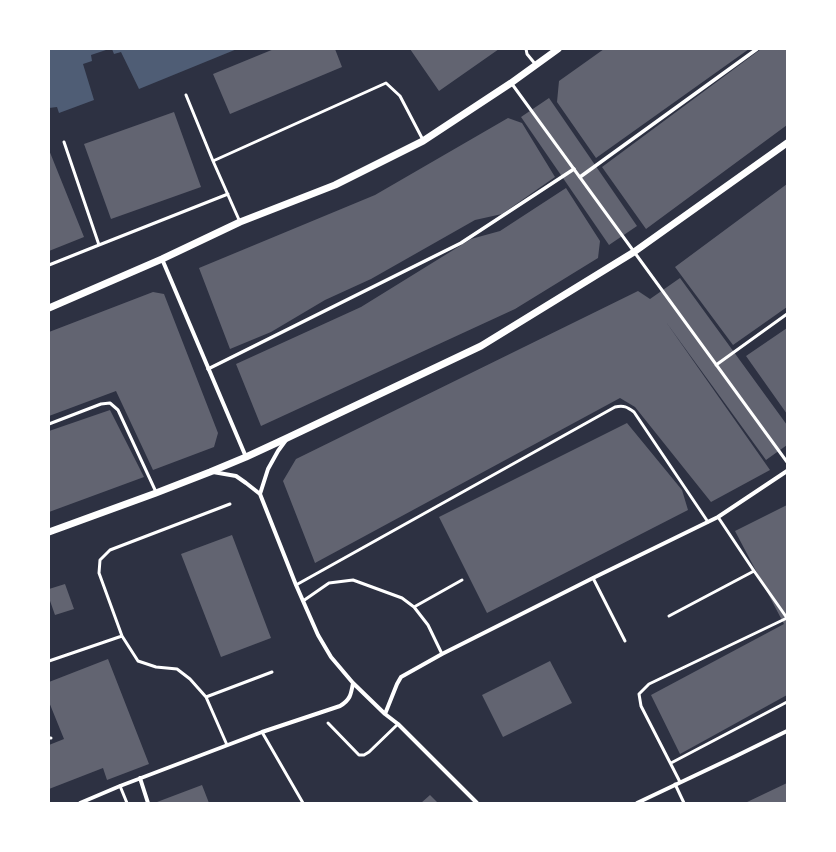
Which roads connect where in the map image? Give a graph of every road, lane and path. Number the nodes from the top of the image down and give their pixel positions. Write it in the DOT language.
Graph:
graph roads {
  1 [pos="526,49"];
  2 [pos="558,49"];
  3 [pos="757,49"];
  4 [pos="536,65"];
  5 [pos="511,83"];
  6 [pos="186,95"];
  7 [pos="423,141"];
  8 [pos="64,142"];
  9 [pos="787,143"];
  10 [pos="213,160"];
  11 [pos="574,169"];
  12 [pos="580,177"];
  13 [pos="228,194"];
  14 [pos="240,222"];
  15 [pos="99,245"];
  16 [pos="634,252"];
  17 [pos="162,259"];
  18 [pos="49,265"];
  19 [pos="49,308"];
  20 [pos="787,314"];
  21 [pos="716,365"];
  22 [pos="208,369"];
  23 [pos="49,424"];
  24 [pos="287,438"];
  25 [pos="246,457"];
  26 [pos="787,462"];
  27 [pos="787,471"];
  28 [pos="210,472"];
  29 [pos="156,493"];
  30 [pos="260,494"];
  31 [pos="230,504"];
  32 [pos="718,517"];
  33 [pos="708,522"];
  34 [pos="49,532"];
  35 [pos="754,571"];
  36 [pos="593,578"];
  37 [pos="462,580"];
  38 [pos="296,585"];
  39 [pos="303,601"];
  40 [pos="414,607"];
  41 [pos="669,616"];
  42 [pos="787,618"];
  43 [pos="122,636"];
  44 [pos="625,641"];
  45 [pos="442,654"];
  46 [pos="49,661"];
  47 [pos="272,672"];
  48 [pos="353,683"];
  49 [pos="206,697"];
  50 [pos="787,702"];
  51 [pos="386,714"];
  52 [pos="328,723"];
  53 [pos="398,724"];
  54 [pos="787,731"];
  55 [pos="262,732"];
  56 [pos="227,745"];
  57 [pos="671,763"];
  58 [pos="140,778"];
  59 [pos="680,782"];
  60 [pos="675,784"];
  61 [pos="120,786"];
  62 [pos="80,803"];
  63 [pos="127,803"];
  64 [pos="148,803"];
  65 [pos="303,803"];
  66 [pos="477,803"];
  67 [pos="637,803"];
  68 [pos="684,803"];
  1 -- 4 [label="lane"];
  2 -- 4 [label="street"];
  3 -- 12 [label="street"];
  4 -- 5 [label="street"];
  5 -- 7 [label="street"];
  5 -- 11 [label="lane"];
  6 -- 10 [label="lane"];
  7 -- 10 [label="lane"];
  7 -- 14 [label="street"];
  8 -- 15 [label="lane"];
  9 -- 16 [label="street"];
  10 -- 13 [label="lane"];
  11 -- 12 [label="lane"];
  11 -- 22 [label="street"];
  12 -- 16 [label="lane"];
  13 -- 14 [label="lane"];
  13 -- 15 [label="lane"];
  14 -- 17 [label="street"];
  15 -- 18 [label="lane"];
  16 -- 21 [label="lane"];
  16 -- 24 [label="street"];
  17 -- 19 [label="street"];
  17 -- 22 [label="street"];
  20 -- 21 [label="lane"];
  21 -- 26 [label="lane"];
  22 -- 25 [label="street"];
  23 -- 29 [label="lane"];
  24 -- 25 [label="street"];
  24 -- 30 [label="street"];
  25 -- 28 [label="street"];
  27 -- 32 [label="street"];
  28 -- 29 [label="street"];
  28 -- 30 [label="street"];
  29 -- 34 [label="street"];
  30 -- 38 [label="street"];
  31 -- 43 [label="lane"];
  32 -- 33 [label="street"];
  32 -- 35 [label="lane"];
  33 -- 36 [label="street"];
  33 -- 38 [label="lane"];
  35 -- 41 [label="lane"];
  35 -- 42 [label="lane"];
  36 -- 44 [label="lane"];
  36 -- 45 [label="street"];
  37 -- 40 [label="lane"];
  38 -- 39 [label="street"];
  39 -- 40 [label="lane"];
  39 -- 48 [label="street"];
  40 -- 45 [label="lane"];
  42 -- 57 [label="lane"];
  43 -- 46 [label="lane"];
  43 -- 49 [label="lane"];
  45 -- 51 [label="street"];
  47 -- 49 [label="lane"];
  48 -- 51 [label="street"];
  48 -- 55 [label="street"];
  49 -- 56 [label="lane"];
  50 -- 57 [label="lane"];
  51 -- 53 [label="street"];
  52 -- 53 [label="lane"];
  53 -- 66 [label="street"];
  54 -- 59 [label="street"];
  55 -- 56 [label="street"];
  55 -- 65 [label="lane"];
  56 -- 58 [label="street"];
  57 -- 59 [label="lane"];
  58 -- 61 [label="street"];
  58 -- 64 [label="street"];
  59 -- 60 [label="street"];
  60 -- 67 [label="street"];
  60 -- 68 [label="lane"];
  61 -- 62 [label="street"];
  61 -- 63 [label="lane"];
}
